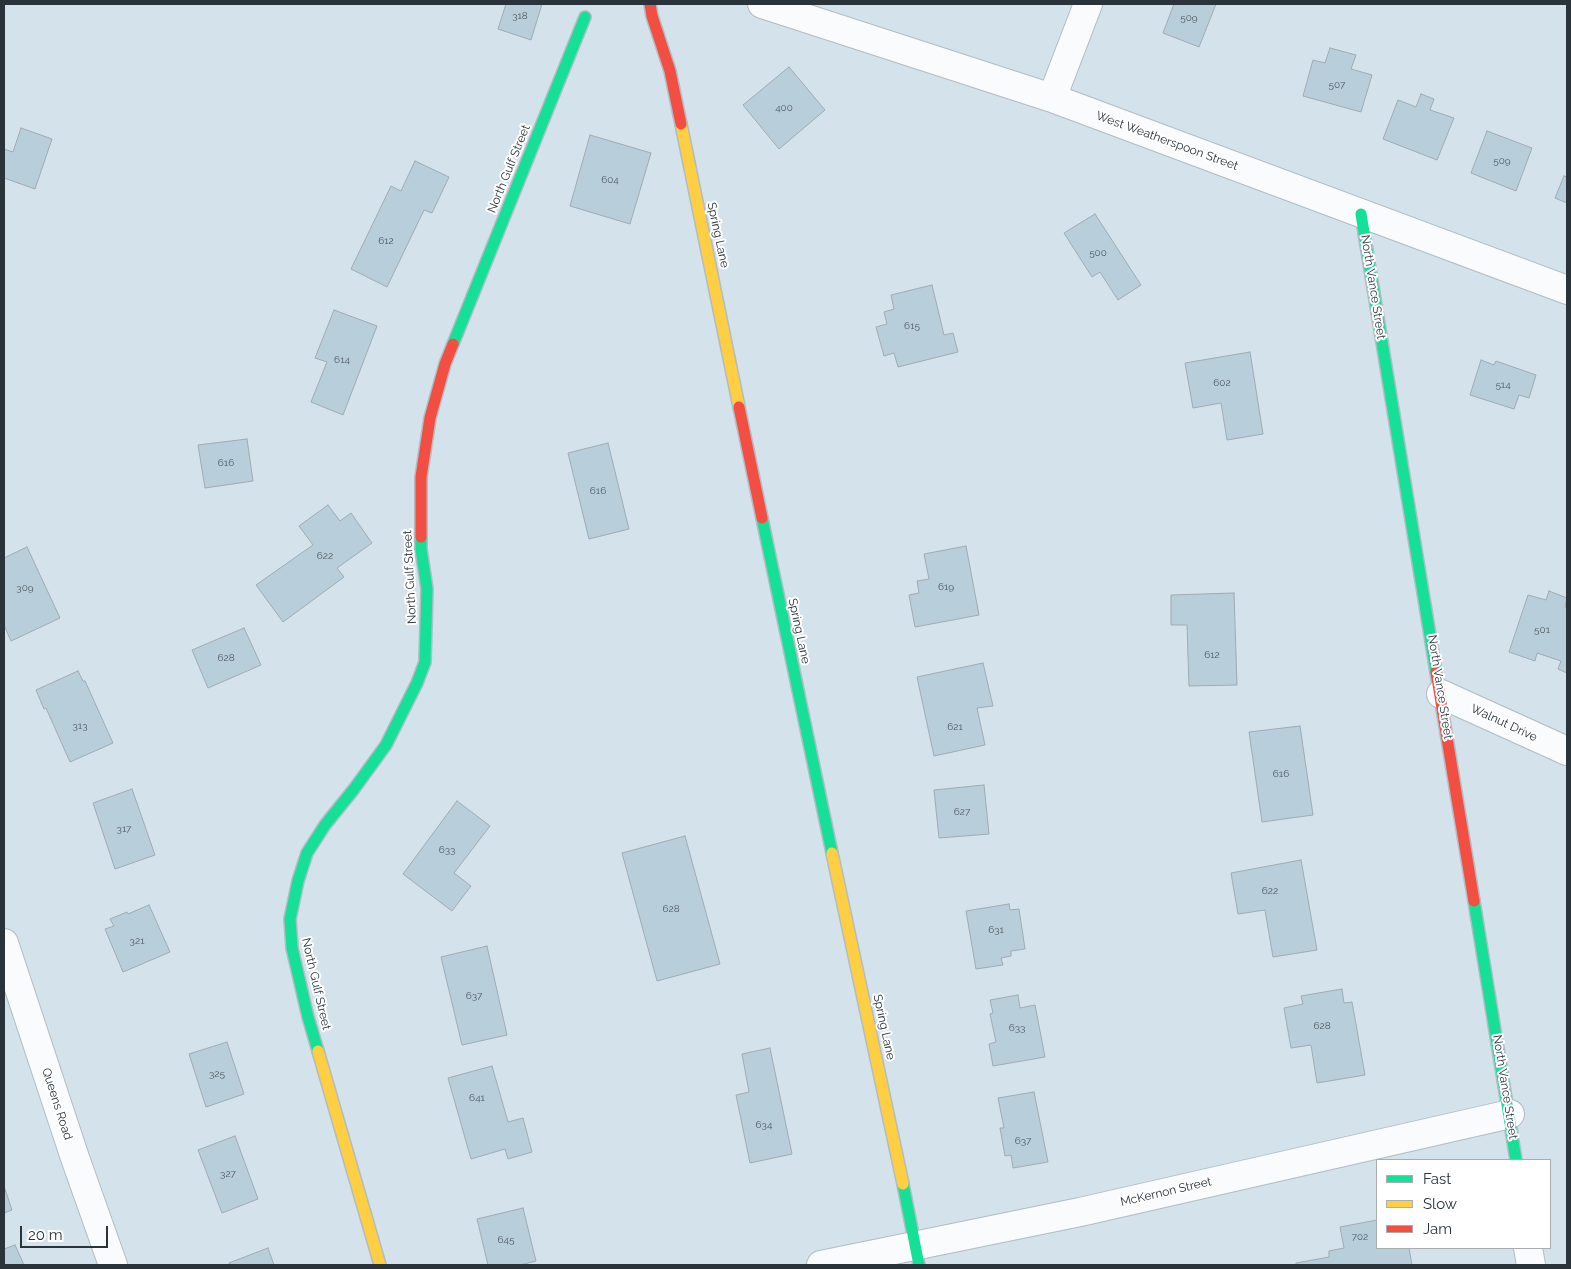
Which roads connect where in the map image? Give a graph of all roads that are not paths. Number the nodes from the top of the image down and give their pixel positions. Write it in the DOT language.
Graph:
graph roads {
  1 [pos="650,4"];
  2 [pos="762,4"];
  3 [pos="1088,4"];
  4 [pos="585,17"];
  5 [pos="1052,98"];
  6 [pos="1361,214"];
  7 [pos="1567,290"];
  8 [pos="1441,694"];
  9 [pos="1567,751"];
  10 [pos="4,943"];
  11 [pos="1510,1114"];
  12 [pos="1516,1159"];
  13 [pos="1528,1249"];
  14 [pos="918,1255"];
  15 [pos="113,1265"];
  16 [pos="380,1265"];
  17 [pos="821,1265"];
  18 [pos="1531,1265"];
  1 -- 14 [label="street, Spring Lane"];
  2 -- 5 [label="street, West Weatherspoon Street"];
  3 -- 5 [label="street"];
  4 -- 16 [label="street, North Gulf Street"];
  5 -- 6 [label="street, West Weatherspoon Street"];
  6 -- 7 [label="street, West Weatherspoon Street"];
  6 -- 8 [label="street, North Vance Street"];
  8 -- 9 [label="street, Walnut Drive"];
  8 -- 11 [label="street, North Vance Street"];
  10 -- 15 [label="street, Queens Road"];
  11 -- 12 [label="street, North Vance Street"];
  11 -- 14 [label="street, McKernon Street"];
  13 -- 18 [label="street"];
  14 -- 17 [label="street, McKernon Street"];
}
